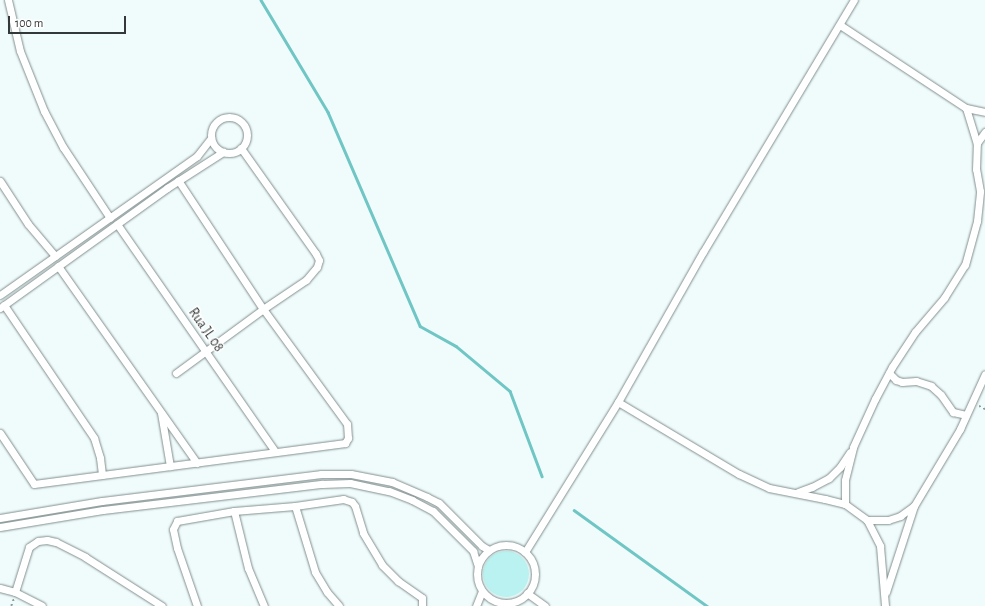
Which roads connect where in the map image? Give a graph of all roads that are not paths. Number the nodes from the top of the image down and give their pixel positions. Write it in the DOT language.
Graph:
graph roads {
  1 [pos="8,0"];
  2 [pos="854,0"];
  3 [pos="840,25"];
  4 [pos="966,108"];
  5 [pos="985,112"];
  6 [pos="985,132"];
  7 [pos="211,138"];
  8 [pos="977,143"];
  9 [pos="241,148"];
  10 [pos="223,152"];
  11 [pos="178,180"];
  12 [pos="0,181"];
  13 [pos="110,218"];
  14 [pos="117,224"];
  15 [pos="79,239"];
  16 [pos="85,246"];
  17 [pos="55,256"];
  18 [pos="58,266"];
  19 [pos="0,295"];
  20 [pos="2,306"];
  21 [pos="263,309"];
  22 [pos="206,352"];
  23 [pos="176,373"];
  24 [pos="889,373"];
  25 [pos="985,374"];
  26 [pos="618,402"];
  27 [pos="160,411"];
  28 [pos="966,414"];
  29 [pos="0,433"];
  30 [pos="853,447"];
  31 [pos="275,451"];
  32 [pos="197,463"];
  33 [pos="170,466"];
  34 [pos="102,475"];
  35 [pos="796,492"];
  36 [pos="845,504"];
  37 [pos="295,506"];
  38 [pos="914,506"];
  39 [pos="234,511"];
  40 [pos="0,518"];
  41 [pos="867,520"];
  42 [pos="0,527"];
  43 [pos="489,550"];
  44 [pos="525,552"];
  45 [pos="478,566"];
  46 [pos="0,588"];
  47 [pos="482,591"];
  48 [pos="15,592"];
  49 [pos="527,593"];
  50 [pos="885,596"];
  51 [pos="496,604"];
  52 [pos="42,606"];
  53 [pos="162,606"];
  54 [pos="197,606"];
  55 [pos="264,606"];
  56 [pos="339,606"];
  57 [pos="422,606"];
  58 [pos="476,606"];
  59 [pos="545,606"];
  60 [pos="885,606"];
  1 -- 13 [label="street"];
  2 -- 3 [label="street"];
  3 -- 4 [label="street"];
  3 -- 26 [label="street"];
  4 -- 5 [label="street"];
  4 -- 8 [label="street"];
  6 -- 8 [label="street"];
  7 -- 9 [label="street"];
  7 -- 10 [label="street"];
  7 -- 13 [label="street"];
  8 -- 24 [label="street"];
  9 -- 10 [label="street"];
  9 -- 21 [label="street"];
  10 -- 11 [label="street"];
  11 -- 14 [label="street"];
  11 -- 21 [label="street"];
  12 -- 17 [label="street"];
  13 -- 15 [label="street"];
  14 -- 16 [label="street"];
  14 -- 22 [label="street, Rua JL 08"];
  15 -- 16 [label="street"];
  15 -- 17 [label="street"];
  16 -- 18 [label="street"];
  17 -- 19 [label="street"];
  18 -- 20 [label="street"];
  18 -- 27 [label="street"];
  20 -- 34 [label="street"];
  21 -- 22 [label="street"];
  21 -- 31 [label="street"];
  22 -- 23 [label="street"];
  22 -- 31 [label="street, Rua JL 08"];
  24 -- 28 [label="street"];
  24 -- 30 [label="street"];
  25 -- 28 [label="street"];
  26 -- 35 [label="street"];
  26 -- 44 [label="street"];
  27 -- 32 [label="street"];
  27 -- 33 [label="street"];
  28 -- 38 [label="street"];
  29 -- 34 [label="street"];
  30 -- 35 [label="street"];
  30 -- 36 [label="street"];
  31 -- 32 [label="street"];
  32 -- 33 [label="street"];
  33 -- 34 [label="street"];
  35 -- 36 [label="street"];
  36 -- 41 [label="street"];
  37 -- 39 [label="street"];
  37 -- 56 [label="street"];
  37 -- 57 [label="street"];
  38 -- 41 [label="street"];
  38 -- 50 [label="street"];
  39 -- 54 [label="street"];
  39 -- 55 [label="street"];
  40 -- 43 [label="street"];
  41 -- 50 [label="street"];
  42 -- 45 [label="street"];
  43 -- 44 [label="street"];
  43 -- 45 [label="street"];
  44 -- 49 [label="street"];
  45 -- 47 [label="street"];
  46 -- 48 [label="street"];
  47 -- 51 [label="street"];
  47 -- 58 [label="street"];
  48 -- 52 [label="street"];
  48 -- 53 [label="street"];
  49 -- 51 [label="street"];
  49 -- 59 [label="street"];
  50 -- 60 [label="street"];
}
